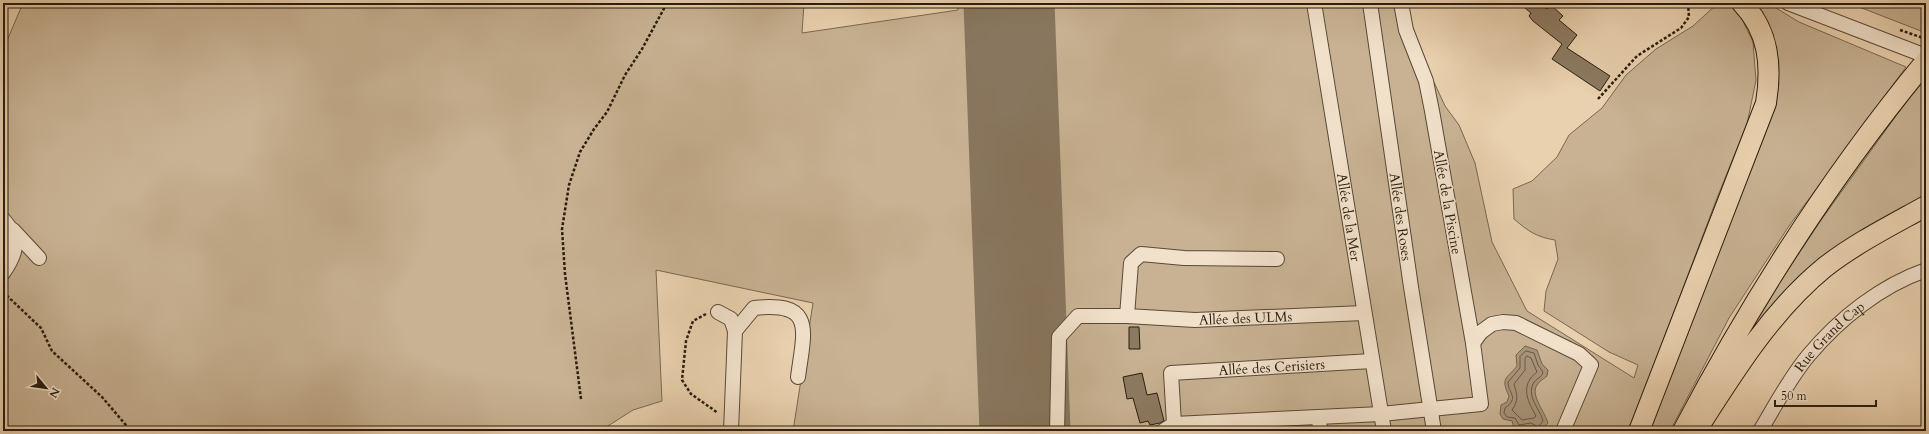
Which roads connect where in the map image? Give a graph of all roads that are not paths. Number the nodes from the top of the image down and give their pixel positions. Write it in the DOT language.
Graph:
graph roads {
  1 [pos="1314,3"];
  2 [pos="1370,3"];
  3 [pos="1401,3"];
  4 [pos="1742,3"];
  5 [pos="1788,3"];
  6 [pos="1808,3"];
  7 [pos="1875,33"];
  8 [pos="1926,47"];
  9 [pos="1926,56"];
  10 [pos="1926,61"];
  11 [pos="1926,206"];
  12 [pos="3,219"];
  13 [pos="12,230"];
  14 [pos="39,258"];
  15 [pos="1277,259"];
  16 [pos="1926,270"];
  17 [pos="3,273"];
  18 [pos="718,312"];
  19 [pos="1364,313"];
  20 [pos="1127,316"];
  21 [pos="735,331"];
  22 [pos="1473,343"];
  23 [pos="1372,361"];
  24 [pos="798,377"];
  25 [pos="1430,409"];
  26 [pos="1381,414"];
  27 [pos="1319,424"];
  28 [pos="1168,428"];
  29 [pos="731,429"];
  30 [pos="1057,431"];
  31 [pos="1384,431"];
  32 [pos="1434,431"];
  33 [pos="1563,431"];
  34 [pos="1639,431"];
  35 [pos="1683,431"];
  36 [pos="1696,431"];
  37 [pos="1760,431"];
  1 -- 19 [label="street, Allée de la Mer"];
  2 -- 25 [label="street, Allée des Roses"];
  3 -- 22 [label="street, Allée de la Piscine"];
  4 -- 34 [label="highway"];
  5 -- 7 [label="street"];
  6 -- 7 [label="street"];
  7 -- 8 [label="street"];
  7 -- 9 [label="street"];
  10 -- 35 [label="highway"];
  11 -- 36 [label="highway"];
  12 -- 13 [label="street"];
  13 -- 14 [label="street"];
  13 -- 17 [label="street"];
  15 -- 20 [label="street"];
  16 -- 37 [label="street, Rue Grand Cap"];
  18 -- 21 [label="street"];
  19 -- 20 [label="street, Allée des ULMs"];
  19 -- 23 [label="street, Allée de la Mer"];
  20 -- 30 [label="street, Allée des ULMs"];
  21 -- 24 [label="street"];
  21 -- 29 [label="street"];
  22 -- 25 [label="street, Allée de la Piscine"];
  22 -- 33 [label="street"];
  23 -- 26 [label="street, Allée de la Mer"];
  23 -- 28 [label="street, Allée des Cerisiers"];
  25 -- 26 [label="street"];
  25 -- 32 [label="street, Allée des Roses"];
  26 -- 27 [label="street"];
  26 -- 31 [label="street, Allée de la Mer"];
  27 -- 28 [label="street"];
}
